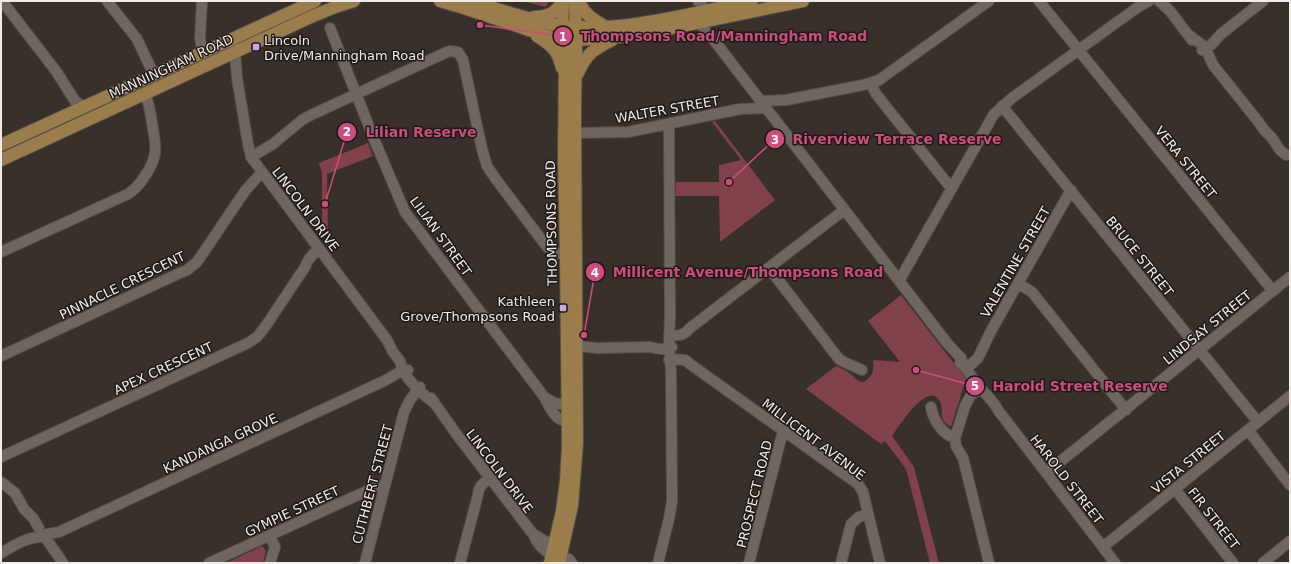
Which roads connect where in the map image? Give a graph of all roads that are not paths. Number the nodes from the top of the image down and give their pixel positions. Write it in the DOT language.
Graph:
graph roads {
  1 [pos="2,1"];
  2 [pos="202,1"];
  3 [pos="315,1"];
  4 [pos="354,1"];
  5 [pos="440,1"];
  6 [pos="472,1"];
  7 [pos="567,1"];
  8 [pos="579,1"];
  9 [pos="752,1"];
  10 [pos="803,1"];
  11 [pos="989,1"];
  12 [pos="1040,1"];
  13 [pos="1149,1"];
  14 [pos="1159,1"];
  15 [pos="1165,1"];
  16 [pos="1263,1"];
  17 [pos="112,3"];
  18 [pos="1141,4"];
  19 [pos="706,10"];
  20 [pos="1170,11"];
  21 [pos="521,16"];
  22 [pos="698,22"];
  23 [pos="562,26"];
  24 [pos="575,27"];
  25 [pos="606,27"];
  26 [pos="330,28"];
  27 [pos="525,30"];
  28 [pos="619,37"];
  29 [pos="231,39"];
  30 [pos="563,39"];
  31 [pos="714,39"];
  32 [pos="576,40"];
  33 [pos="1204,48"];
  34 [pos="1079,50"];
  35 [pos="203,52"];
  36 [pos="232,53"];
  37 [pos="154,75"];
  38 [pos="570,78"];
  39 [pos="871,83"];
  40 [pos="144,94"];
  41 [pos="356,94"];
  42 [pos="129,100"];
  43 [pos="786,100"];
  44 [pos="764,105"];
  45 [pos="1002,106"];
  46 [pos="79,110"];
  47 [pos="669,124"];
  48 [pos="575,133"];
  49 [pos="1,145"];
  50 [pos="1288,158"];
  51 [pos="1,160"];
  52 [pos="257,164"];
  53 [pos="951,188"];
  54 [pos="1071,190"];
  55 [pos="844,210"];
  56 [pos="321,251"];
  57 [pos="1,252"];
  58 [pos="571,254"];
  59 [pos="768,268"];
  60 [pos="1290,277"];
  61 [pos="899,281"];
  62 [pos="1018,284"];
  63 [pos="1273,291"];
  64 [pos="671,334"];
  65 [pos="670,347"];
  66 [pos="573,349"];
  67 [pos="1199,350"];
  68 [pos="1,356"];
  69 [pos="671,360"];
  70 [pos="966,369"];
  71 [pos="862,370"];
  72 [pos="405,372"];
  73 [pos="980,387"];
  74 [pos="418,388"];
  75 [pos="1290,396"];
  76 [pos="545,398"];
  77 [pos="931,407"];
  78 [pos="1126,410"];
  79 [pos="571,414"];
  80 [pos="1258,422"];
  81 [pos="1248,430"];
  82 [pos="783,431"];
  83 [pos="955,438"];
  84 [pos="1,456"];
  85 [pos="1046,473"];
  86 [pos="491,480"];
  87 [pos="1,482"];
  88 [pos="385,484"];
  89 [pos="1290,485"];
  90 [pos="1175,489"];
  91 [pos="868,514"];
  92 [pos="42,533"];
  93 [pos="268,536"];
  94 [pos="1290,541"];
  95 [pos="1103,547"];
  96 [pos="1,554"];
  97 [pos="555,557"];
  98 [pos="271,560"];
  99 [pos="63,563"];
  100 [pos="209,563"];
  101 [pos="365,563"];
  102 [pos="460,563"];
  103 [pos="572,563"];
  104 [pos="658,563"];
  105 [pos="749,563"];
  106 [pos="841,563"];
  107 [pos="880,563"];
  108 [pos="989,563"];
  109 [pos="1115,563"];
  110 [pos="1233,563"];
  111 [pos="1263,563"];
  1 -- 46 [label="street"];
  2 -- 35 [label="street"];
  3 -- 29 [label="main road, MANNINGHAM ROAD"];
  4 -- 36 [label="main road, MANNINGHAM ROAD"];
  5 -- 27 [label="main road"];
  6 -- 21 [label="main road"];
  7 -- 21 [label="main road"];
  7 -- 23 [label="main road, THOMPSONS ROAD"];
  7 -- 24 [label="main road, THOMPSONS ROAD"];
  8 -- 25 [label="main road"];
  9 -- 19 [label="main road"];
  10 -- 19 [label="main road"];
  11 -- 39 [label="street, WALTER STREET"];
  12 -- 34 [label="street"];
  13 -- 18 [label="street"];
  14 -- 20 [label="street"];
  15 -- 20 [label="street"];
  16 -- 33 [label="street"];
  17 -- 37 [label="street"];
  18 -- 34 [label="street"];
  19 -- 22 [label="main road"];
  19 -- 25 [label="main road"];
  19 -- 31 [label="street"];
  20 -- 33 [label="street"];
  21 -- 23 [label="main road"];
  22 -- 28 [label="main road"];
  22 -- 31 [label="street, HAROLD STREET"];
  23 -- 24 [label="main road"];
  23 -- 30 [label="main road, THOMPSONS ROAD"];
  24 -- 25 [label="main road"];
  24 -- 32 [label="main road, THOMPSONS ROAD"];
  26 -- 41 [label="street, LILIAN STREET"];
  27 -- 30 [label="main road"];
  27 -- 38 [label="main road"];
  28 -- 32 [label="main road"];
  28 -- 38 [label="main road"];
  29 -- 35 [label="main road, MANNINGHAM ROAD"];
  29 -- 36 [label="street, LINCOLN DRIVE"];
  30 -- 32 [label="main road"];
  30 -- 38 [label="main road, THOMPSONS ROAD"];
  31 -- 44 [label="street, HAROLD STREET"];
  32 -- 38 [label="main road, THOMPSONS ROAD"];
  33 -- 50 [label="street"];
  34 -- 45 [label="street"];
  34 -- 63 [label="street, VERA STREET"];
  35 -- 37 [label="main road, MANNINGHAM ROAD"];
  36 -- 40 [label="main road, MANNINGHAM ROAD"];
  36 -- 52 [label="street, LINCOLN DRIVE"];
  37 -- 46 [label="main road, MANNINGHAM ROAD"];
  38 -- 48 [label="main road, THOMPSONS ROAD"];
  38 -- 58 [label="main road, THOMPSONS ROAD"];
  39 -- 43 [label="street, WALTER STREET"];
  39 -- 53 [label="street"];
  40 -- 42 [label="main road, MANNINGHAM ROAD"];
  40 -- 57 [label="street"];
  41 -- 52 [label="street, PINNACLE CRESCENT"];
  41 -- 58 [label="street, PINNACLE CRESCENT"];
  41 -- 76 [label="street, LILIAN STREET"];
  42 -- 46 [label="main road"];
  42 -- 51 [label="main road, MANNINGHAM ROAD"];
  43 -- 44 [label="street, WALTER STREET"];
  43 -- 44 [label="street, WALTER STREET"];
  44 -- 47 [label="street, WALTER STREET"];
  44 -- 55 [label="street, HAROLD STREET"];
  45 -- 53 [label="street"];
  45 -- 54 [label="street, BRUCE STREET"];
  46 -- 49 [label="main road, MANNINGHAM ROAD"];
  47 -- 48 [label="street, WALTER STREET"];
  47 -- 64 [label="street"];
  48 -- 58 [label="main road, THOMPSONS ROAD"];
  52 -- 56 [label="street, LINCOLN DRIVE"];
  52 -- 68 [label="street, PINNACLE CRESCENT"];
  53 -- 61 [label="street"];
  54 -- 62 [label="street, VALENTINE STREET"];
  54 -- 67 [label="street, BRUCE STREET"];
  55 -- 59 [label="street"];
  55 -- 61 [label="street, HAROLD STREET"];
  56 -- 72 [label="street, LINCOLN DRIVE"];
  56 -- 84 [label="street, APEX CRESCENT"];
  58 -- 66 [label="main road, THOMPSONS ROAD"];
  59 -- 64 [label="street"];
  59 -- 71 [label="street"];
  60 -- 63 [label="street, LINDSAY STREET"];
  61 -- 70 [label="street, HAROLD STREET"];
  62 -- 70 [label="street, VALENTINE STREET"];
  62 -- 78 [label="street"];
  63 -- 67 [label="street, LINDSAY STREET"];
  64 -- 65 [label="street"];
  65 -- 66 [label="street"];
  65 -- 69 [label="street"];
  66 -- 79 [label="main road, THOMPSONS ROAD"];
  67 -- 78 [label="street, LINDSAY STREET"];
  67 -- 80 [label="street, BRUCE STREET"];
  69 -- 82 [label="street, MILLICENT AVENUE"];
  69 -- 104 [label="street"];
  70 -- 73 [label="street, HAROLD STREET"];
  72 -- 74 [label="street, LINCOLN DRIVE"];
  72 -- 92 [label="street, KANDANGA GROVE"];
  73 -- 83 [label="street"];
  73 -- 85 [label="street, HAROLD STREET"];
  74 -- 86 [label="street, LINCOLN DRIVE"];
  74 -- 88 [label="street, CUTHBERT STREET"];
  75 -- 80 [label="street, VISTA STREET"];
  76 -- 79 [label="street"];
  76 -- 79 [label="street, LILIAN STREET"];
  77 -- 83 [label="street"];
  78 -- 85 [label="street, LINDSAY STREET"];
  79 -- 97 [label="main road, THOMPSONS ROAD"];
  80 -- 81 [label="street, VISTA STREET"];
  81 -- 89 [label="street"];
  81 -- 90 [label="street, VISTA STREET"];
  82 -- 91 [label="street, MILLICENT AVENUE"];
  82 -- 105 [label="street, PROSPECT ROAD"];
  83 -- 108 [label="street"];
  85 -- 95 [label="street, HAROLD STREET"];
  86 -- 97 [label="street, LINCOLN DRIVE"];
  86 -- 102 [label="street"];
  87 -- 92 [label="street"];
  88 -- 93 [label="street, GYMPIE STREET"];
  88 -- 101 [label="street, CUTHBERT STREET"];
  90 -- 95 [label="street, VISTA STREET"];
  90 -- 110 [label="street, FIR STREET"];
  91 -- 106 [label="street"];
  91 -- 107 [label="street, MILLICENT AVENUE"];
  92 -- 96 [label="street, KANDANGA GROVE"];
  92 -- 99 [label="street"];
  93 -- 98 [label="street"];
  93 -- 100 [label="street, GYMPIE STREET"];
  94 -- 111 [label="street"];
  95 -- 109 [label="street, HAROLD STREET"];
  97 -- 103 [label="street, LINCOLN DRIVE"];
}
